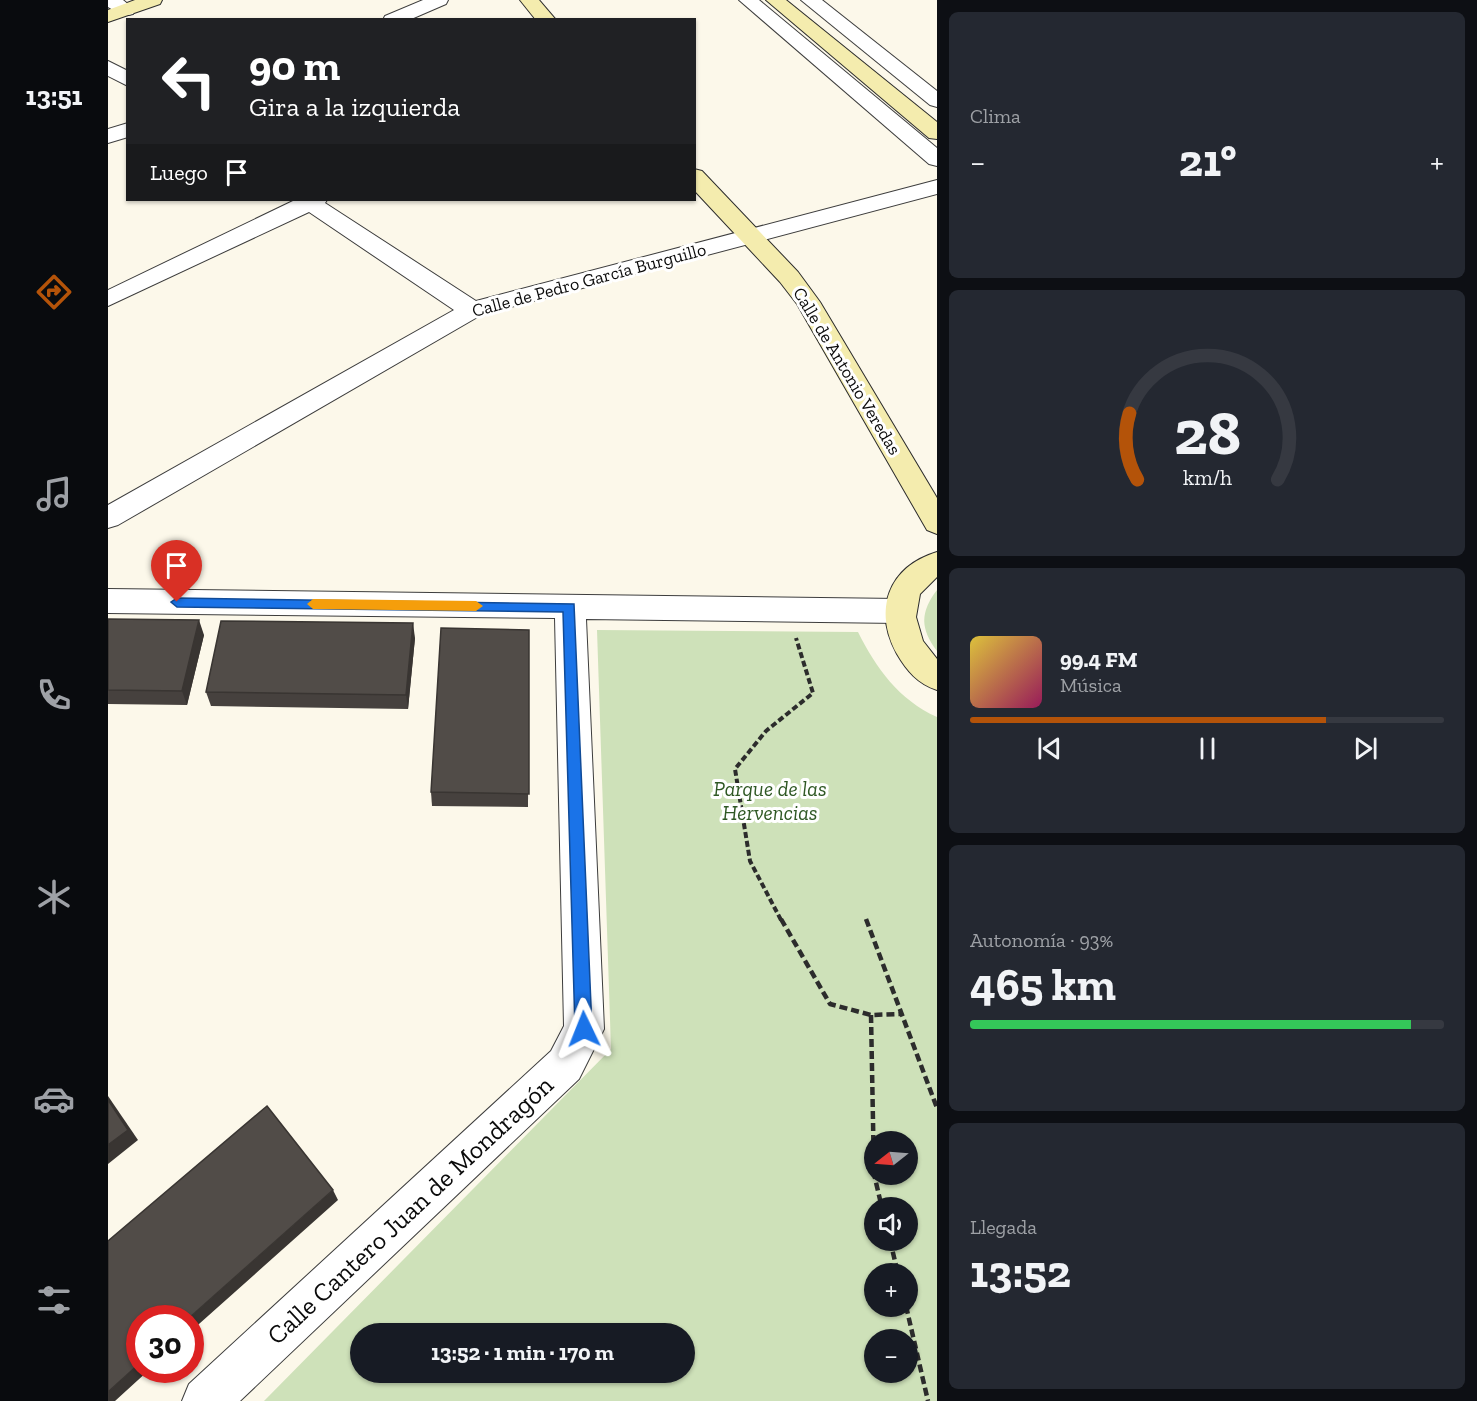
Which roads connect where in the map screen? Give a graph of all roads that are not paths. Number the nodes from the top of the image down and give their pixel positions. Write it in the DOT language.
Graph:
graph roads {
  1 [pos="110,0"];
  2 [pos="153,0"];
  3 [pos="439,0"];
  4 [pos="529,0"];
  5 [pos="748,0"];
  6 [pos="775,0"];
  7 [pos="810,0"];
  8 [pos="126,10"];
  9 [pos="108,16"];
  10 [pos="397,18"];
  11 [pos="545,18"];
  12 [pos="108,67"];
  13 [pos="126,79"];
  14 [pos="937,101"];
  15 [pos="126,130"];
  16 [pos="937,133"];
  17 [pos="108,137"];
  18 [pos="937,159"];
  19 [pos="696,178"];
  20 [pos="937,187"];
  21 [pos="309,201"];
  22 [pos="312,201"];
  23 [pos="751,236"];
  24 [pos="108,299"];
  25 [pos="472,310"];
  26 [pos="108,518"];
  27 [pos="937,522"];
  28 [pos="937,563"];
  29 [pos="108,602"];
  30 [pos="570,607"];
  31 [pos="899,611"];
  32 [pos="937,678"];
  33 [pos="206,1401"];
  1 -- 8 [label="street"];
  2 -- 8 [label="street"];
  3 -- 10 [label="street"];
  4 -- 11 [label="street"];
  5 -- 18 [label="street"];
  6 -- 16 [label="street"];
  7 -- 14 [label="street"];
  8 -- 9 [label="street"];
  12 -- 13 [label="street"];
  15 -- 17 [label="street"];
  19 -- 23 [label="street, Calle de Antonio Veredas"];
  20 -- 23 [label="street, Calle de Pedro García Burguillo"];
  21 -- 24 [label="street"];
  22 -- 25 [label="street"];
  23 -- 25 [label="street, Calle de Pedro García Burguillo"];
  23 -- 27 [label="street, Calle de Antonio Veredas"];
  25 -- 26 [label="street, Calle de Pedro García Burguillo"];
  28 -- 31 [label="street"];
  29 -- 30 [label="street"];
  30 -- 31 [label="street"];
  30 -- 33 [label="street, Calle Cantero Juan de Mondragón"];
  31 -- 32 [label="street"];
}
